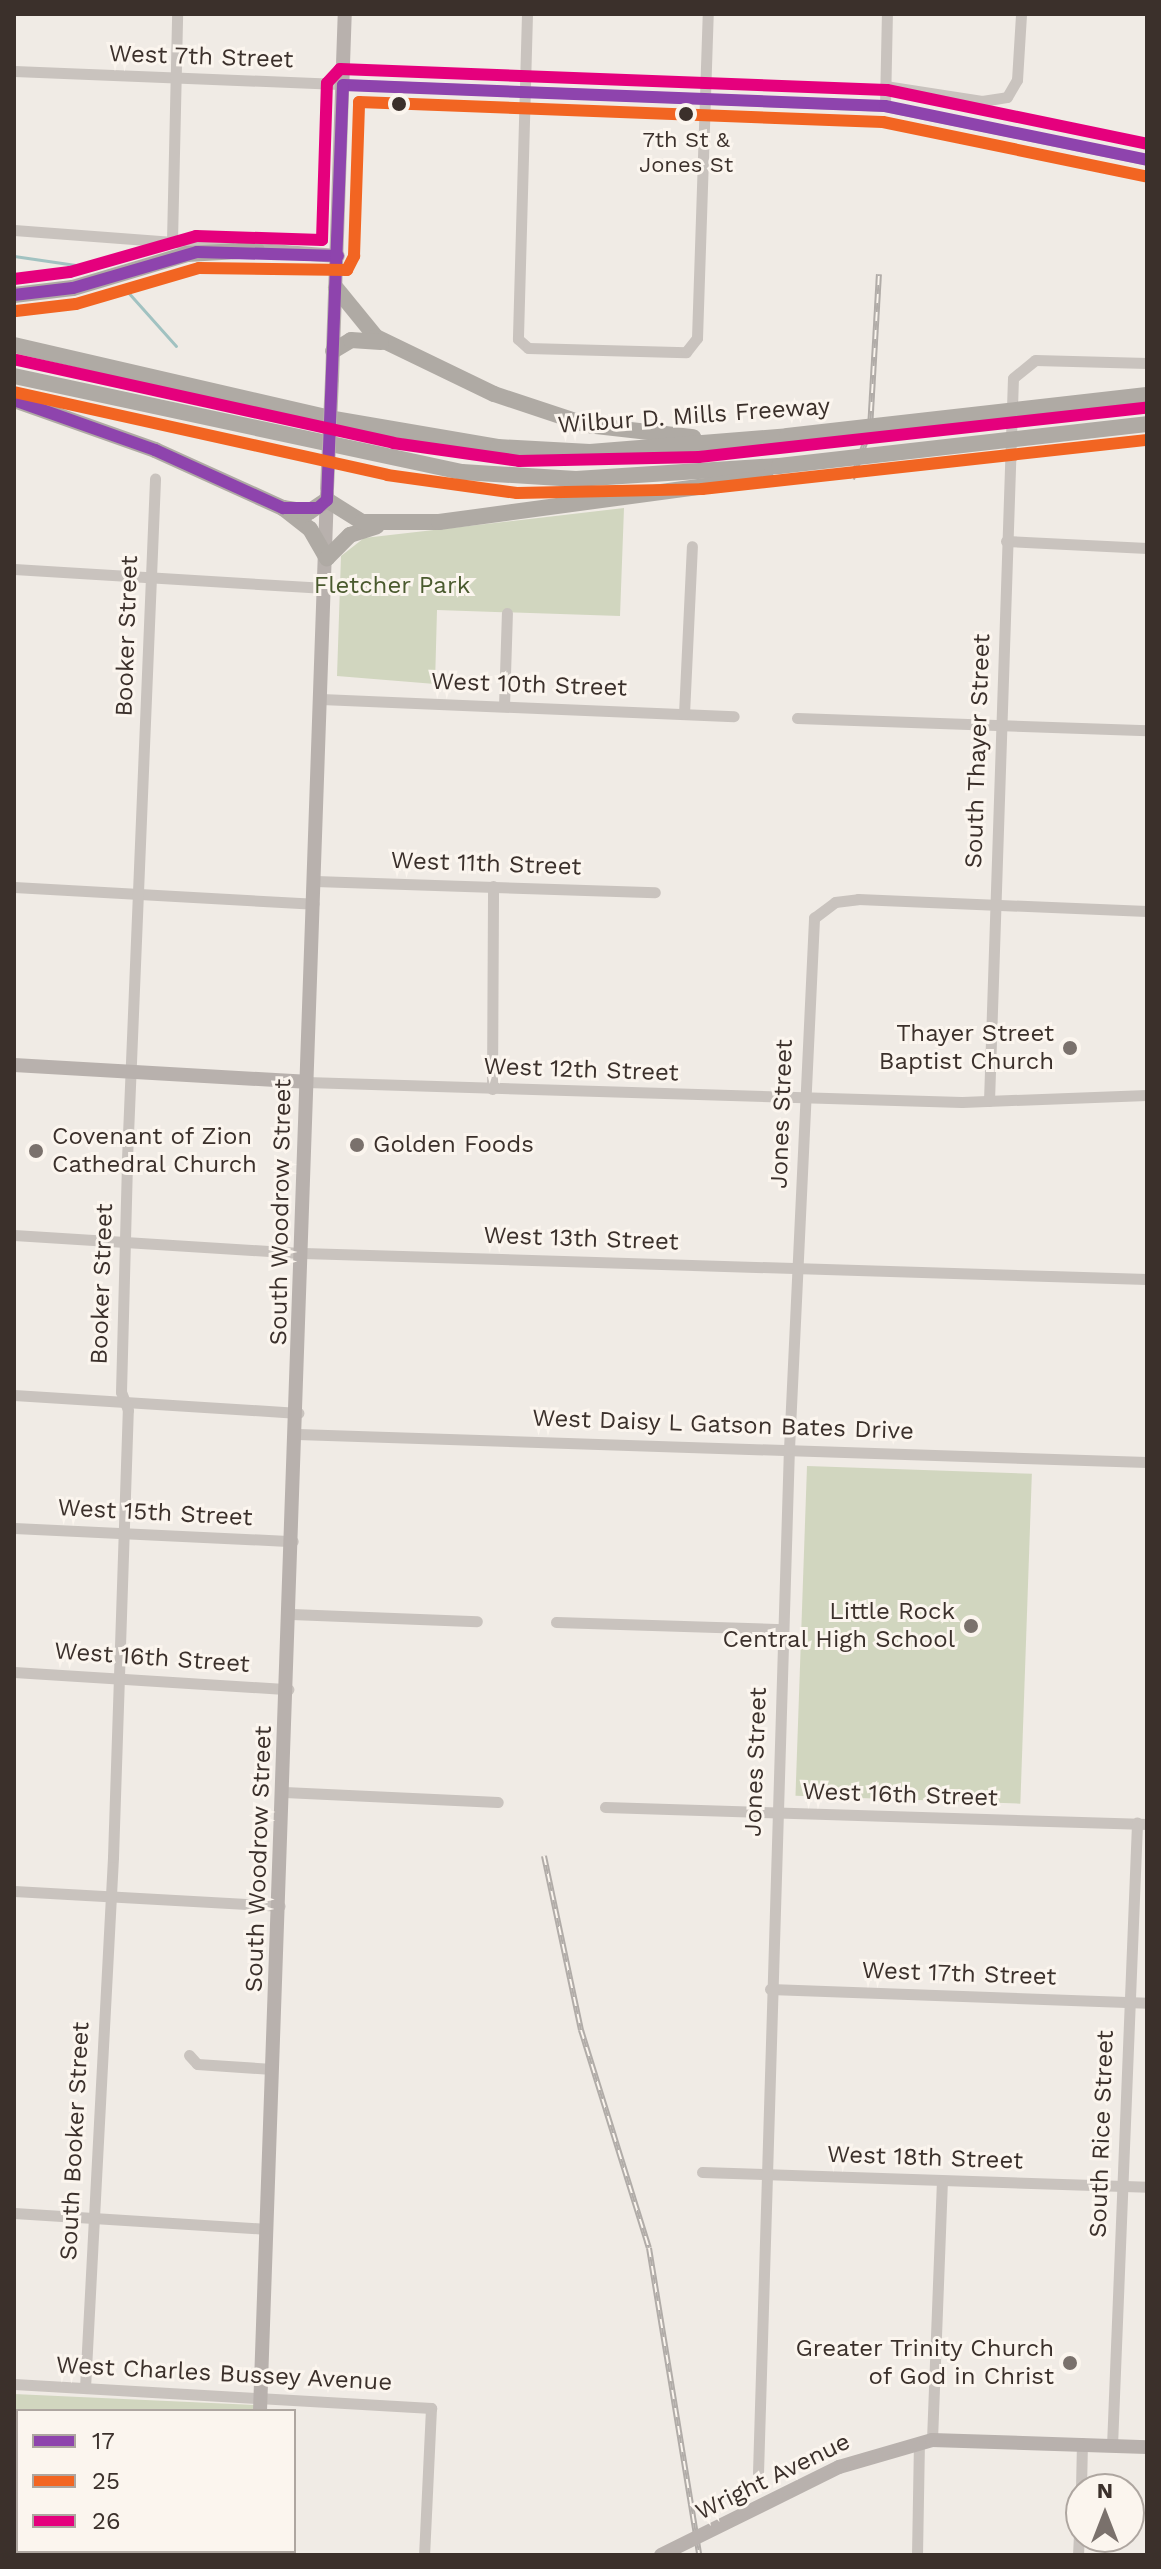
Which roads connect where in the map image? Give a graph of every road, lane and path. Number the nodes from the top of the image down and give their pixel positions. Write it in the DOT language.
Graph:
graph roads {
  1 [pos="177,14"];
  2 [pos="345,14"];
  3 [pos="527,14"];
  4 [pos="708,14"];
  5 [pos="887,14"];
  6 [pos="1021,14"];
  7 [pos="14,71"];
  8 [pos="176,77"];
  9 [pos="343,85"];
  10 [pos="885,86"];
  11 [pos="523,92"];
  12 [pos="705,99"];
  13 [pos="885,106"];
  14 [pos="1147,160"];
  15 [pos="14,230"];
  16 [pos="172,241"];
  17 [pos="257,250"];
  18 [pos="338,256"];
  19 [pos="336,288"];
  20 [pos="14,295"];
  21 [pos="387,343"];
  22 [pos="14,345"];
  23 [pos="333,351"];
  24 [pos="1147,363"];
  25 [pos="14,376"];
  26 [pos="1147,395"];
  27 [pos="14,400"];
  28 [pos="1147,424"];
  29 [pos="747,441"];
  30 [pos="779,471"];
  31 [pos="155,479"];
  32 [pos="327,494"];
  33 [pos="283,508"];
  34 [pos="383,524"];
  35 [pos="1006,541"];
  36 [pos="692,546"];
  37 [pos="1147,548"];
  38 [pos="327,558"];
  39 [pos="14,569"];
  40 [pos="151,578"];
  41 [pos="325,588"];
  42 [pos="507,613"];
  43 [pos="321,699"];
  44 [pos="504,706"];
  45 [pos="684,714"];
  46 [pos="734,716"];
  47 [pos="797,718"];
  48 [pos="1001,725"];
  49 [pos="1147,730"];
  50 [pos="315,881"];
  51 [pos="493,886"];
  52 [pos="14,887"];
  53 [pos="655,892"];
  54 [pos="140,894"];
  55 [pos="314,904"];
  56 [pos="996,906"];
  57 [pos="1147,911"];
  58 [pos="14,1065"];
  59 [pos="130,1072"];
  60 [pos="306,1082"];
  61 [pos="492,1089"];
  62 [pos="1147,1095"];
  63 [pos="803,1099"];
  64 [pos="989,1101"];
  65 [pos="14,1235"];
  66 [pos="126,1242"];
  67 [pos="303,1253"];
  68 [pos="798,1268"];
  69 [pos="1147,1279"];
  70 [pos="14,1395"];
  71 [pos="124,1402"];
  72 [pos="298,1413"];
  73 [pos="297,1434"];
  74 [pos="789,1449"];
  75 [pos="1147,1462"];
  76 [pos="14,1528"];
  77 [pos="121,1532"];
  78 [pos="293,1541"];
  79 [pos="291,1614"];
  80 [pos="477,1621"];
  81 [pos="556,1622"];
  82 [pos="783,1629"];
  83 [pos="14,1672"];
  84 [pos="119,1679"];
  85 [pos="288,1689"];
  86 [pos="284,1792"];
  87 [pos="498,1802"];
  88 [pos="605,1807"];
  89 [pos="776,1813"];
  90 [pos="1142,1824"];
  91 [pos="14,1891"];
  92 [pos="110,1896"];
  93 [pos="280,1906"];
  94 [pos="770,1989"];
  95 [pos="1129,2003"];
  96 [pos="1147,2003"];
  97 [pos="189,2055"];
  98 [pos="272,2069"];
  99 [pos="702,2172"];
  100 [pos="765,2174"];
  101 [pos="942,2182"];
  102 [pos="1122,2186"];
  103 [pos="1147,2187"];
  104 [pos="14,2213"];
  105 [pos="93,2220"];
  106 [pos="266,2229"];
  107 [pos="14,2384"];
  108 [pos="85,2388"];
  109 [pos="261,2404"];
  110 [pos="926,2442"];
  111 [pos="1082,2443"];
  112 [pos="1112,2446"];
  113 [pos="1147,2447"];
  114 [pos="758,2473"];
  115 [pos="1081,2473"];
  116 [pos="424,2555"];
  117 [pos="661,2555"];
  118 [pos="917,2555"];
  1 -- 8 [label="street"];
  2 -- 9 [label="main road, South Woodrow Street"];
  3 -- 11 [label="street"];
  4 -- 12 [label="street"];
  5 -- 10 [label="street"];
  6 -- 10 [label="street"];
  7 -- 8 [label="street, West 7th Street"];
  8 -- 9 [label="street, West 7th Street"];
  8 -- 16 [label="street"];
  9 -- 11 [label="street, West 7th Street"];
  9 -- 18 [label="main road, South Woodrow Street"];
  10 -- 13 [label="street"];
  11 -- 12 [label="street, West 7th Street"];
  11 -- 12 [label="street"];
  12 -- 13 [label="street, West 7th Street"];
  13 -- 14 [label="street, West 7th Street"];
  15 -- 16 [label="street"];
  16 -- 17 [label="street"];
  17 -- 18 [label="main road"];
  17 -- 20 [label="highway"];
  18 -- 19 [label="main road, South Woodrow Street"];
  19 -- 21 [label="highway"];
  19 -- 23 [label="main road, South Woodrow Street"];
  21 -- 23 [label="highway"];
  21 -- 29 [label="highway"];
  22 -- 29 [label="highway, Wilbur D. Mills Freeway"];
  23 -- 32 [label="main road, South Woodrow Street, bridge"];
  24 -- 35 [label="street, South Thayer Street"];
  25 -- 30 [label="highway"];
  26 -- 29 [label="highway, Wilbur D. Mills Freeway, bridge"];
  27 -- 33 [label="highway"];
  28 -- 30 [label="highway, bridge"];
  30 -- 34 [label="highway"];
  31 -- 40 [label="street, Booker Street"];
  32 -- 33 [label="highway"];
  32 -- 34 [label="highway"];
  32 -- 38 [label="main road, South Woodrow Street"];
  33 -- 38 [label="highway"];
  34 -- 38 [label="highway"];
  35 -- 37 [label="street"];
  35 -- 48 [label="street, South Thayer Street"];
  36 -- 45 [label="street"];
  38 -- 41 [label="main road, South Woodrow Street"];
  39 -- 40 [label="street"];
  40 -- 41 [label="street"];
  40 -- 54 [label="street, Booker Street"];
  41 -- 43 [label="main road, South Woodrow Street"];
  42 -- 44 [label="street"];
  43 -- 44 [label="street, West 10th Street"];
  43 -- 50 [label="main road, South Woodrow Street"];
  44 -- 45 [label="street, West 10th Street"];
  45 -- 46 [label="street, West 10th Street"];
  47 -- 48 [label="street"];
  48 -- 49 [label="street"];
  48 -- 56 [label="street, South Thayer Street"];
  50 -- 51 [label="street, West 11th Street"];
  50 -- 55 [label="main road, South Woodrow Street"];
  51 -- 53 [label="street, West 11th Street"];
  51 -- 61 [label="street"];
  52 -- 54 [label="street"];
  54 -- 55 [label="street"];
  54 -- 59 [label="street, Booker Street"];
  55 -- 60 [label="main road, South Woodrow Street"];
  56 -- 57 [label="street"];
  56 -- 63 [label="street, Jones Street"];
  56 -- 64 [label="street, South Thayer Street"];
  58 -- 59 [label="main road, West 12th Street"];
  59 -- 60 [label="main road, West 12th Street"];
  59 -- 66 [label="street, Booker Street"];
  60 -- 61 [label="street, West 12th Street"];
  60 -- 67 [label="main road, South Woodrow Street"];
  61 -- 63 [label="street, West 12th Street"];
  62 -- 64 [label="street, West 12th Street"];
  63 -- 64 [label="street, West 12th Street"];
  63 -- 68 [label="street, Jones Street"];
  65 -- 66 [label="street, West 13th Street"];
  66 -- 67 [label="street, West 13th Street"];
  66 -- 71 [label="street, Booker Street"];
  67 -- 68 [label="street, West 13th Street"];
  67 -- 72 [label="main road, South Woodrow Street"];
  68 -- 69 [label="street, West 13th Street"];
  68 -- 74 [label="street, Jones Street"];
  70 -- 71 [label="street"];
  71 -- 72 [label="street"];
  71 -- 77 [label="street, Booker Street"];
  72 -- 73 [label="main road, South Woodrow Street"];
  73 -- 74 [label="street, West Daisy L Gatson Bates Drive"];
  73 -- 78 [label="main road, South Woodrow Street"];
  74 -- 75 [label="street, West Daisy L Gatson Bates Drive"];
  74 -- 82 [label="street, Jones Street"];
  76 -- 77 [label="street, West 15th Street"];
  77 -- 78 [label="street, West 15th Street"];
  77 -- 84 [label="street, Booker Street"];
  78 -- 79 [label="main road, South Woodrow Street"];
  79 -- 80 [label="street"];
  79 -- 85 [label="main road, South Woodrow Street"];
  81 -- 82 [label="street"];
  82 -- 89 [label="street, Jones Street"];
  83 -- 84 [label="street, West 16th Street"];
  84 -- 85 [label="street, West 16th Street"];
  84 -- 92 [label="street, Booker Street"];
  85 -- 86 [label="main road, South Woodrow Street"];
  86 -- 87 [label="street"];
  86 -- 93 [label="main road, South Woodrow Street"];
  88 -- 89 [label="street, West 16th Street"];
  89 -- 90 [label="street, West 16th Street"];
  89 -- 94 [label="street, Jones Street"];
  90 -- 95 [label="street, South Rice Street"];
  91 -- 92 [label="street"];
  92 -- 93 [label="street"];
  92 -- 105 [label="street, South Booker Street"];
  93 -- 98 [label="main road, South Woodrow Street"];
  94 -- 95 [label="street, West 17th Street"];
  94 -- 100 [label="street, Jones Street"];
  95 -- 96 [label="street, West 17th Street"];
  95 -- 102 [label="street, South Rice Street"];
  97 -- 98 [label="street"];
  98 -- 106 [label="main road, South Woodrow Street"];
  99 -- 100 [label="street, West 18th Street"];
  100 -- 101 [label="street, West 18th Street"];
  100 -- 114 [label="street, Jones Street"];
  101 -- 102 [label="street, West 18th Street"];
  101 -- 110 [label="street"];
  102 -- 103 [label="street, West 18th Street"];
  102 -- 112 [label="street, South Rice Street"];
  104 -- 105 [label="street"];
  105 -- 106 [label="street"];
  105 -- 108 [label="street, South Booker Street"];
  106 -- 109 [label="main road, South Woodrow Street"];
  107 -- 108 [label="street, West Charles Bussey Avenue"];
  108 -- 109 [label="street, West Charles Bussey Avenue"];
  109 -- 116 [label="street, West Charles Bussey Avenue"];
  110 -- 111 [label="main road, Wright Avenue"];
  110 -- 117 [label="main road, Wright Avenue, bridge"];
  110 -- 118 [label="street"];
  111 -- 112 [label="main road, Wright Avenue"];
  111 -- 115 [label="street"];
  112 -- 113 [label="main road, Wright Avenue"];
}
